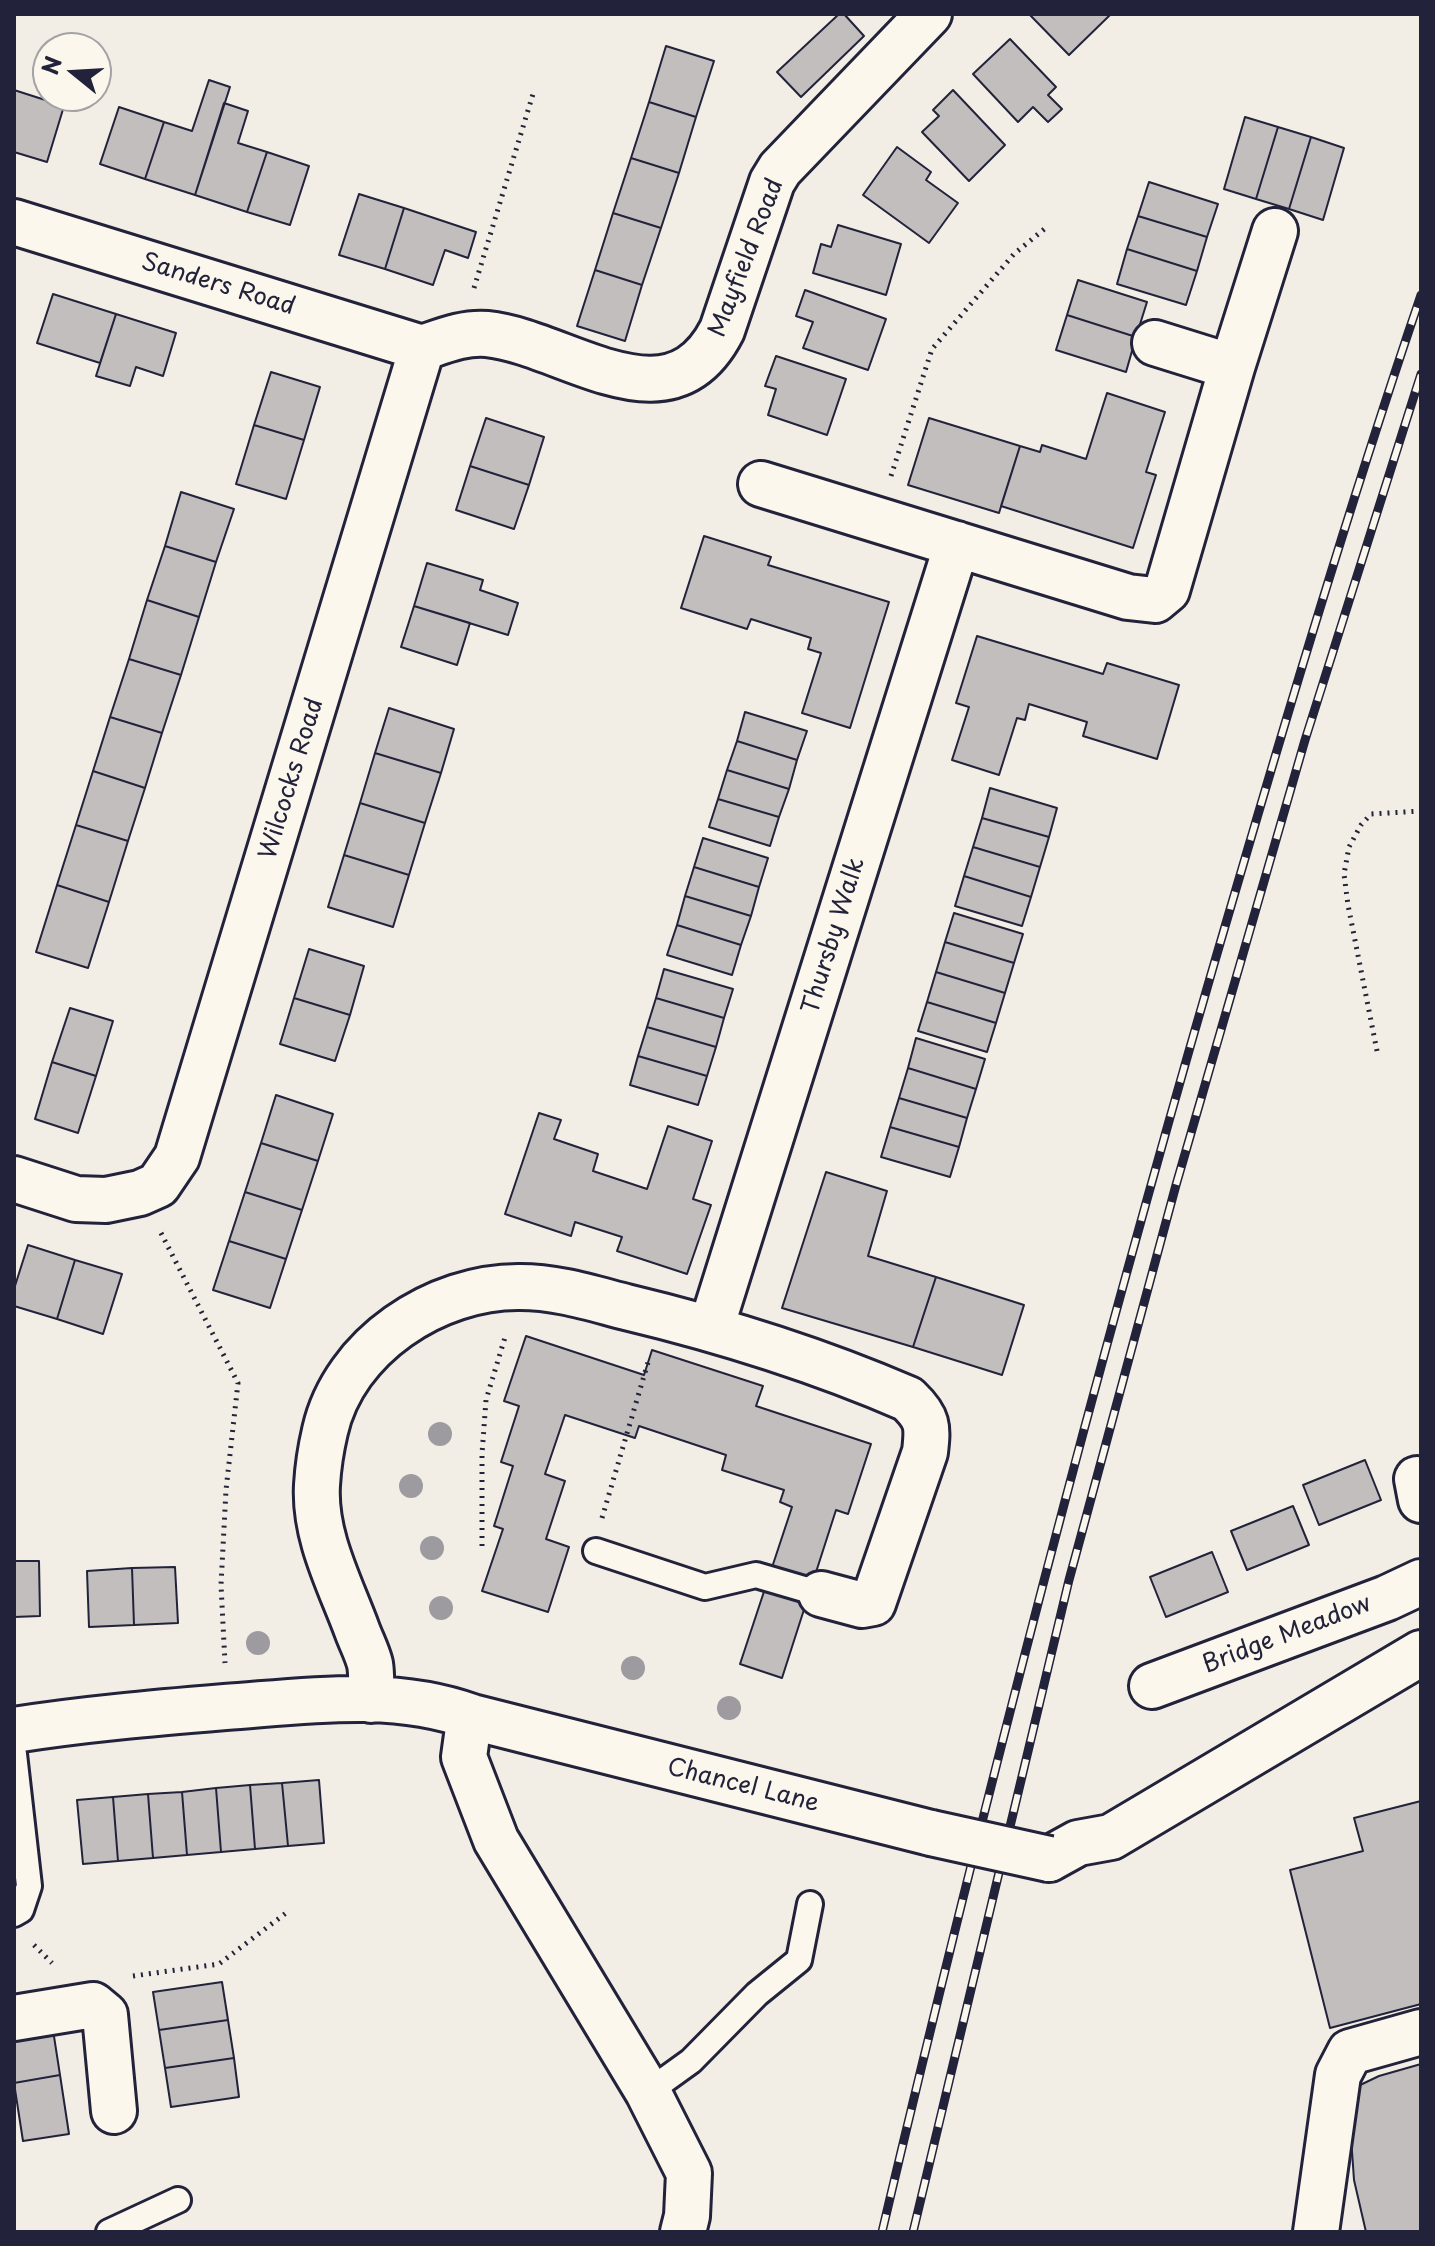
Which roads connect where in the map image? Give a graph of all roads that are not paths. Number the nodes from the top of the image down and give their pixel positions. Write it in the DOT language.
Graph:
graph roads {
  1 [pos="929,14"];
  2 [pos="14,222"];
  3 [pos="1275,231"];
  4 [pos="440,342"];
  5 [pos="1155,343"];
  6 [pos="1232,367"];
  7 [pos="761,484"];
  8 [pos="957,544"];
  9 [pos="14,1179"];
  10 [pos="711,1328"];
  11 [pos="596,1551"];
  12 [pos="1421,1582"];
  13 [pos="821,1594"];
  14 [pos="1421,1653"];
  15 [pos="1152,1686"];
  16 [pos="371,1700"];
  17 [pos="472,1717"];
  18 [pos="14,1730"];
  19 [pos="14,1754"];
  20 [pos="810,1904"];
  21 [pos="18,1912"];
  22 [pos="14,2018"];
  23 [pos="1421,2032"];
  24 [pos="648,2092"];
  25 [pos="114,2111"];
  26 [pos="178,2200"];
  27 [pos="109,2232"];
  28 [pos="683,2232"];
  29 [pos="1316,2232"];
  1 -- 4 [label="street, Mayfield Road"];
  2 -- 4 [label="street, Sanders Road"];
  3 -- 6 [label="street"];
  4 -- 9 [label="street, Wilcocks Road"];
  5 -- 6 [label="street"];
  6 -- 8 [label="street"];
  7 -- 8 [label="street"];
  8 -- 10 [label="street, Thursby Walk"];
  10 -- 13 [label="street"];
  10 -- 16 [label="street"];
  11 -- 13 [label="lane"];
  12 -- 15 [label="street, Bridge Meadow"];
  14 -- 17 [label="street, Chancel Lane, bridge"];
  16 -- 17 [label="street, Chancel Lane"];
  16 -- 18 [label="street, Chancel Lane"];
  17 -- 24 [label="street"];
  19 -- 21 [label="lane"];
  20 -- 24 [label="lane"];
  22 -- 25 [label="street"];
  23 -- 29 [label="street"];
  24 -- 28 [label="street"];
  26 -- 27 [label="lane"];
}
